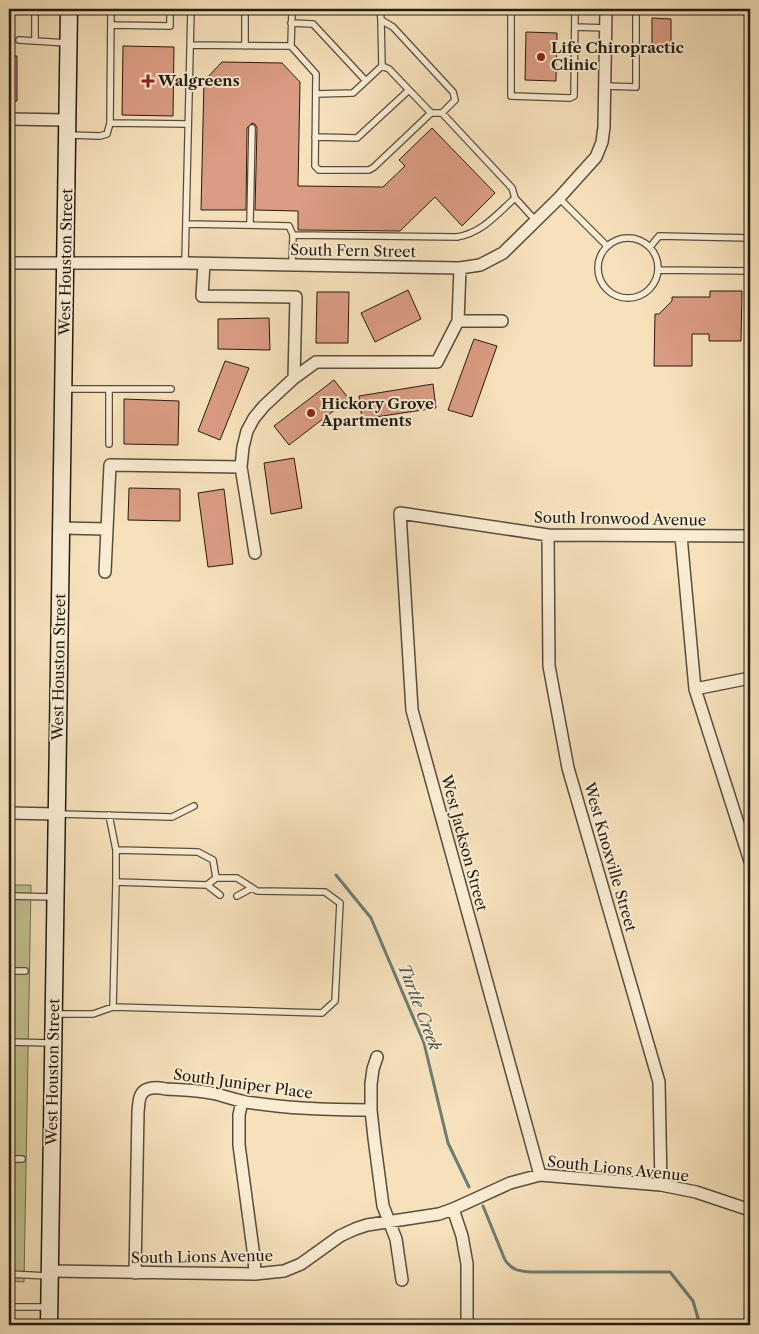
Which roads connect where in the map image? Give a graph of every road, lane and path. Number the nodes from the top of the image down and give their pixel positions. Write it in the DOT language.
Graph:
graph roads {
  1 [pos="35,9"];
  2 [pos="69,9"];
  3 [pos="111,9"];
  4 [pos="170,9"];
  5 [pos="191,9"];
  6 [pos="245,9"];
  7 [pos="292,9"];
  8 [pos="380,9"];
  9 [pos="511,9"];
  10 [pos="575,9"];
  11 [pos="606,9"];
  12 [pos="636,9"];
  13 [pos="381,20"];
  14 [pos="291,23"];
  15 [pos="111,25"];
  16 [pos="575,27"];
  17 [pos="606,28"];
  18 [pos="19,40"];
  19 [pos="34,41"];
  20 [pos="68,43"];
  21 [pos="190,45"];
  22 [pos="245,46"];
  23 [pos="291,46"];
  24 [pos="382,66"];
  25 [pos="366,81"];
  26 [pos="605,86"];
  27 [pos="409,90"];
  28 [pos="316,94"];
  29 [pos="432,113"];
  30 [pos="442,113"];
  31 [pos="9,119"];
  32 [pos="110,123"];
  33 [pos="188,124"];
  34 [pos="67,128"];
  35 [pos="252,128"];
  36 [pos="315,137"];
  37 [pos="515,198"];
  38 [pos="559,198"];
  39 [pos="536,221"];
  40 [pos="186,224"];
  41 [pos="250,224"];
  42 [pos="293,235"];
  43 [pos="750,238"];
  44 [pos="607,246"];
  45 [pos="650,247"];
  46 [pos="66,262"];
  47 [pos="9,263"];
  48 [pos="185,263"];
  49 [pos="204,264"];
  50 [pos="292,265"];
  51 [pos="460,268"];
  52 [pos="658,270"];
  53 [pos="750,271"];
  54 [pos="458,321"];
  55 [pos="502,321"];
  56 [pos="294,378"];
  57 [pos="109,389"];
  58 [pos="172,389"];
  59 [pos="64,390"];
  60 [pos="109,444"];
  61 [pos="241,467"];
  62 [pos="400,513"];
  63 [pos="62,528"];
  64 [pos="107,529"];
  65 [pos="548,535"];
  66 [pos="681,536"];
  67 [pos="750,536"];
  68 [pos="255,553"];
  69 [pos="105,572"];
  70 [pos="750,678"];
  71 [pos="695,689"];
  72 [pos="194,806"];
  73 [pos="9,813"];
  74 [pos="56,814"];
  75 [pos="110,815"];
  76 [pos="116,850"];
  77 [pos="750,862"];
  78 [pos="216,878"];
  79 [pos="116,882"];
  80 [pos="206,884"];
  81 [pos="252,888"];
  82 [pos="220,895"];
  83 [pos="9,896"];
  84 [pos="55,896"];
  85 [pos="238,896"];
  86 [pos="9,971"];
  87 [pos="25,971"];
  88 [pos="113,1007"];
  89 [pos="54,1014"];
  90 [pos="9,1042"];
  91 [pos="53,1043"];
  92 [pos="377,1057"];
  93 [pos="242,1102"];
  94 [pos="371,1110"];
  95 [pos="9,1159"];
  96 [pos="22,1159"];
  97 [pos="540,1175"];
  98 [pos="661,1185"];
  99 [pos="453,1209"];
  100 [pos="750,1210"];
  101 [pos="388,1222"];
  102 [pos="135,1273"];
  103 [pos="9,1274"];
  104 [pos="50,1274"];
  105 [pos="255,1274"];
  106 [pos="402,1280"];
  107 [pos="9,1307"];
  108 [pos="49,1307"];
  109 [pos="49,1325"];
  110 [pos="466,1325"];
  1 -- 19 [label="lane"];
  2 -- 20 [label="main road, West Houston Street"];
  3 -- 15 [label="lane"];
  4 -- 15 [label="lane"];
  5 -- 21 [label="lane"];
  6 -- 22 [label="lane"];
  7 -- 14 [label="lane"];
  8 -- 13 [label="lane"];
  9 -- 16 [label="lane"];
  10 -- 16 [label="lane"];
  11 -- 17 [label="street"];
  12 -- 26 [label="lane"];
  13 -- 24 [label="lane"];
  13 -- 30 [label="lane"];
  14 -- 23 [label="lane"];
  14 -- 25 [label="lane"];
  15 -- 32 [label="lane"];
  16 -- 17 [label="lane"];
  17 -- 26 [label="street"];
  18 -- 19 [label="lane"];
  19 -- 20 [label="lane"];
  20 -- 34 [label="main road, West Houston Street"];
  21 -- 22 [label="lane"];
  21 -- 33 [label="lane"];
  22 -- 23 [label="lane"];
  23 -- 28 [label="lane"];
  24 -- 25 [label="lane"];
  24 -- 27 [label="lane"];
  25 -- 28 [label="lane"];
  26 -- 38 [label="street, South Fern Street"];
  27 -- 29 [label="lane"];
  27 -- 36 [label="lane"];
  28 -- 36 [label="lane"];
  29 -- 30 [label="lane"];
  29 -- 36 [label="lane"];
  30 -- 37 [label="lane"];
  31 -- 34 [label="street"];
  32 -- 33 [label="lane"];
  32 -- 34 [label="lane"];
  33 -- 40 [label="lane"];
  34 -- 46 [label="main road, West Houston Street"];
  35 -- 41 [label="lane"];
  37 -- 39 [label="lane"];
  37 -- 42 [label="lane"];
  38 -- 39 [label="street, South Fern Street"];
  38 -- 44 [label="lane"];
  39 -- 51 [label="street, South Fern Street"];
  40 -- 41 [label="lane"];
  40 -- 48 [label="lane"];
  41 -- 42 [label="lane"];
  42 -- 50 [label="lane"];
  43 -- 45 [label="lane"];
  44 -- 45 [label="lane"];
  44 -- 52 [label="lane"];
  45 -- 52 [label="lane"];
  46 -- 47 [label="street, South Fern Street"];
  46 -- 48 [label="street, South Fern Street"];
  46 -- 59 [label="main road, West Houston Street"];
  48 -- 49 [label="street, South Fern Street"];
  49 -- 50 [label="street, South Fern Street"];
  49 -- 56 [label="street"];
  50 -- 51 [label="street, South Fern Street"];
  51 -- 54 [label="street"];
  52 -- 53 [label="lane"];
  54 -- 55 [label="street"];
  54 -- 56 [label="street"];
  56 -- 61 [label="street"];
  57 -- 58 [label="lane"];
  57 -- 59 [label="lane"];
  57 -- 60 [label="lane"];
  59 -- 63 [label="main road, West Houston Street"];
  61 -- 64 [label="street"];
  61 -- 68 [label="street"];
  62 -- 65 [label="street, South Ironwood Avenue"];
  62 -- 97 [label="street, West Jackson Street"];
  63 -- 64 [label="street"];
  63 -- 74 [label="main road, West Houston Street"];
  64 -- 69 [label="street"];
  65 -- 66 [label="street, South Ironwood Avenue"];
  65 -- 98 [label="street, West Knoxville Street"];
  66 -- 67 [label="street, South Ironwood Avenue"];
  66 -- 71 [label="street"];
  70 -- 71 [label="street"];
  71 -- 77 [label="street"];
  72 -- 75 [label="lane"];
  73 -- 74 [label="street"];
  74 -- 75 [label="lane"];
  74 -- 84 [label="main road, West Houston Street"];
  75 -- 76 [label="lane"];
  76 -- 78 [label="lane"];
  76 -- 79 [label="lane"];
  78 -- 80 [label="lane"];
  78 -- 81 [label="lane"];
  79 -- 80 [label="lane"];
  79 -- 88 [label="lane"];
  80 -- 82 [label="lane"];
  81 -- 85 [label="lane"];
  81 -- 88 [label="lane"];
  83 -- 84 [label="lane"];
  84 -- 89 [label="main road, West Houston Street"];
  86 -- 87 [label="lane"];
  88 -- 89 [label="lane"];
  89 -- 91 [label="main road, West Houston Street"];
  90 -- 91 [label="lane"];
  91 -- 104 [label="main road, West Houston Street"];
  92 -- 94 [label="street"];
  93 -- 94 [label="street, South Juniper Place"];
  93 -- 102 [label="street, South Juniper Place"];
  93 -- 105 [label="street"];
  94 -- 101 [label="street"];
  95 -- 96 [label="lane"];
  97 -- 98 [label="street, South Lions Avenue"];
  97 -- 99 [label="street, South Lions Avenue"];
  98 -- 100 [label="street, South Lions Avenue"];
  99 -- 101 [label="street, South Lions Avenue"];
  99 -- 110 [label="street"];
  101 -- 105 [label="street, South Lions Avenue"];
  101 -- 106 [label="street"];
  102 -- 104 [label="street, South Lions Avenue"];
  102 -- 105 [label="street, South Lions Avenue"];
  103 -- 104 [label="lane"];
  104 -- 108 [label="main road, West Houston Street"];
  107 -- 108 [label="lane"];
  108 -- 109 [label="main road, West Houston Street"];
}
